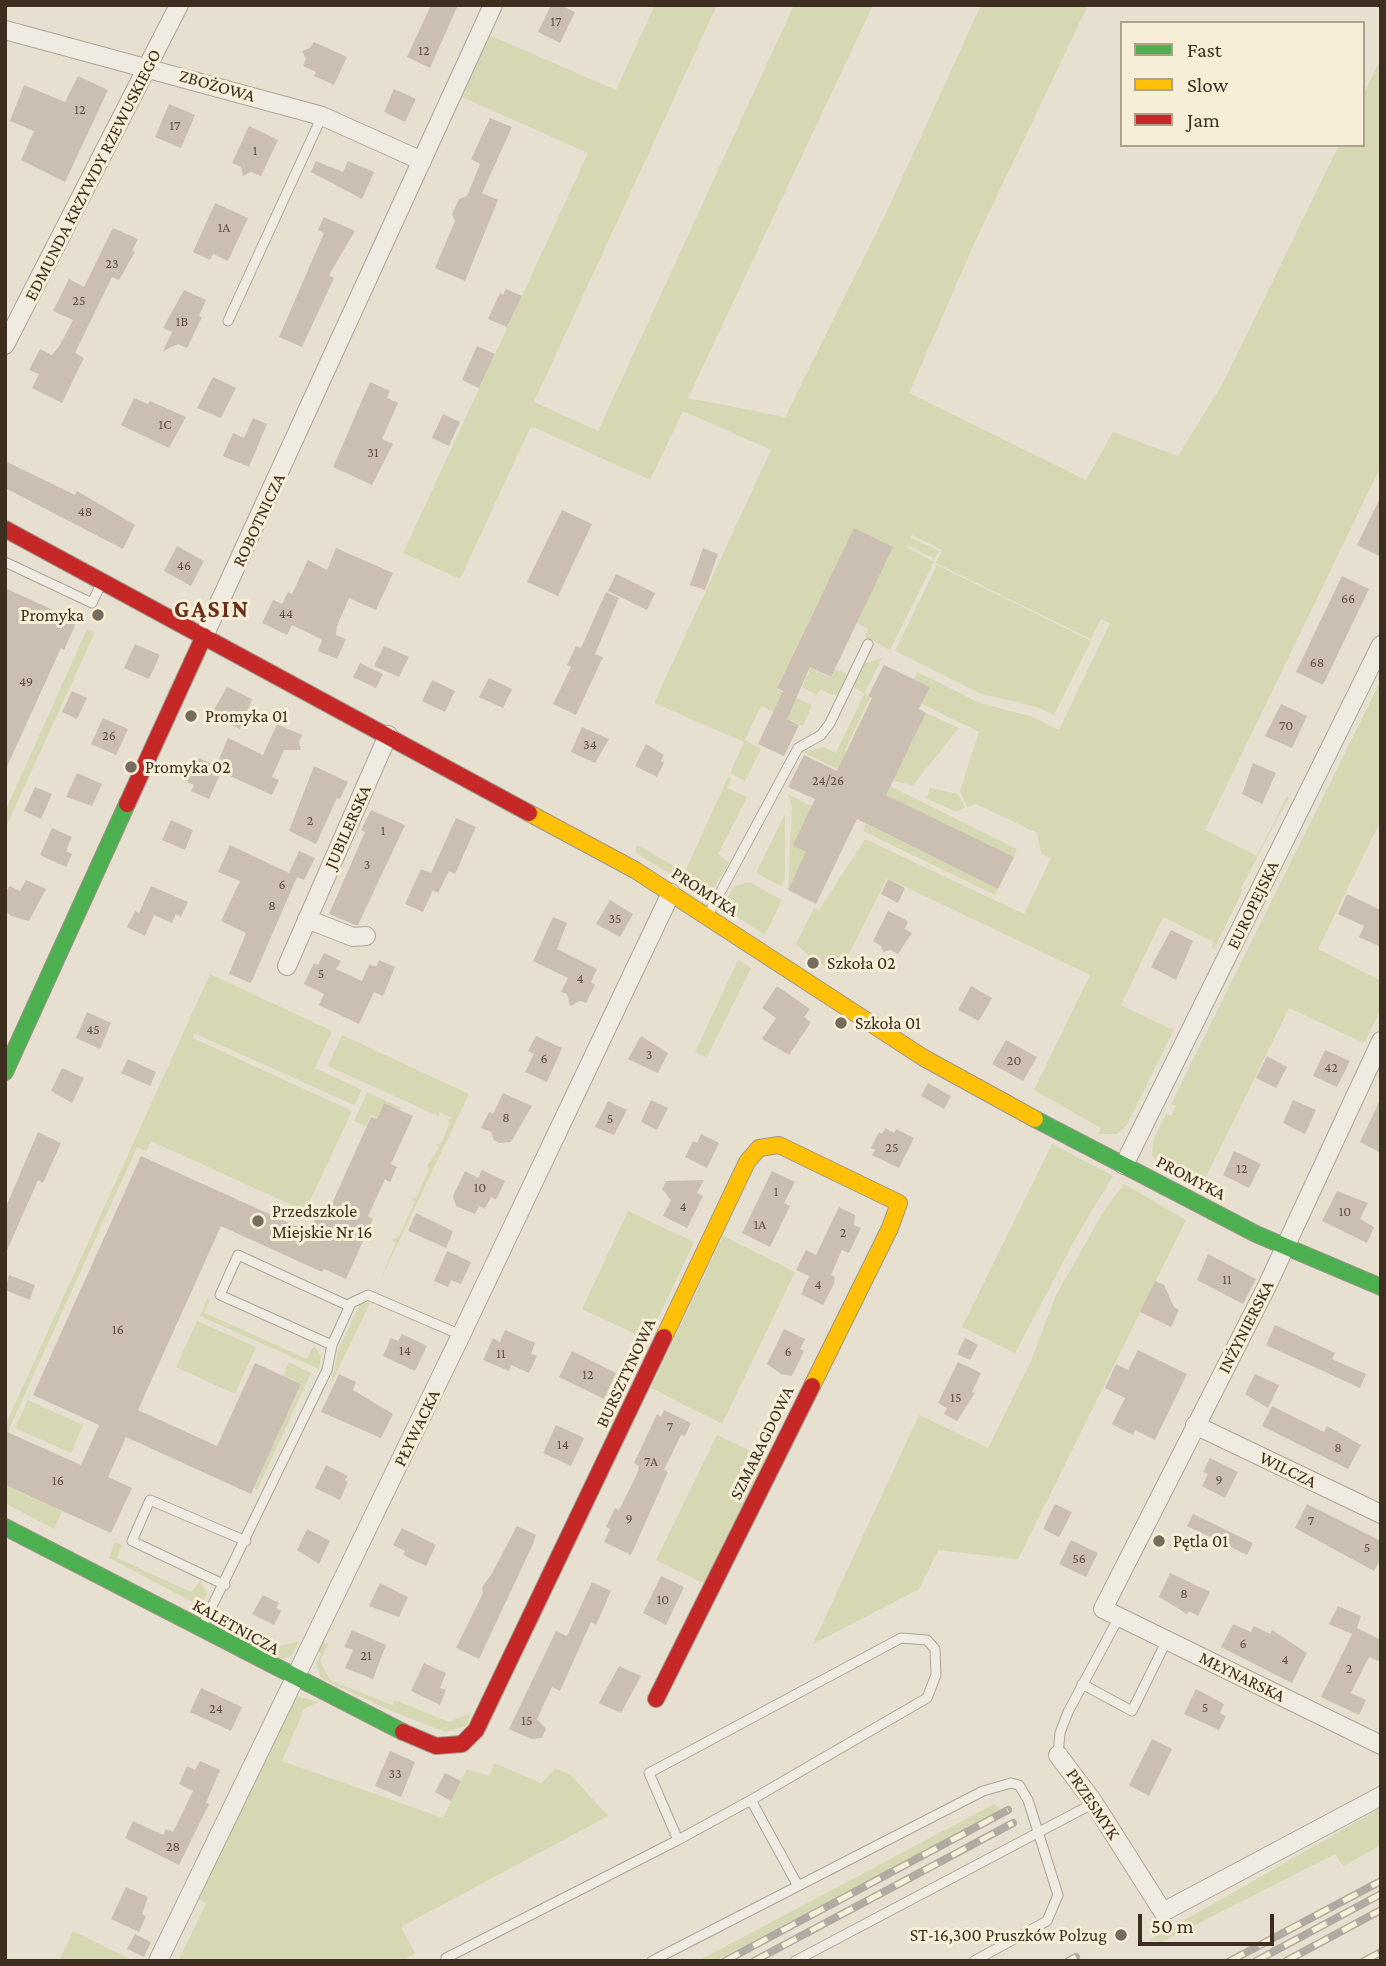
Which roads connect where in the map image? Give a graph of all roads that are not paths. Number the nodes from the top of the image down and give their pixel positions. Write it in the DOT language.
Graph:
graph roads {
  1 [pos="179,5"];
  2 [pos="493,5"];
  3 [pos="5,30"];
  4 [pos="147,68"];
  5 [pos="321,116"];
  6 [pos="422,161"];
  7 [pos="228,321"];
  8 [pos="5,345"];
  9 [pos="5,529"];
  10 [pos="5,562"];
  11 [pos="103,580"];
  12 [pos="204,636"];
  13 [pos="868,644"];
  14 [pos="1381,645"];
  15 [pos="388,735"];
  16 [pos="671,893"];
  17 [pos="707,916"];
  18 [pos="307,919"];
  19 [pos="366,936"];
  20 [pos="287,966"];
  21 [pos="1381,1041"];
  22 [pos="5,1072"];
  23 [pos="1124,1165"];
  24 [pos="898,1203"];
  25 [pos="1285,1248"];
  26 [pos="1381,1287"];
  27 [pos="349,1306"];
  28 [pos="461,1335"];
  29 [pos="332,1345"];
  30 [pos="1195,1425"];
  31 [pos="1381,1514"];
  32 [pos="5,1527"];
  33 [pos="246,1541"];
  34 [pos="225,1586"];
  35 [pos="1111,1613"];
  36 [pos="201,1630"];
  37 [pos="1167,1640"];
  38 [pos="294,1680"];
  39 [pos="1082,1684"];
  40 [pos="656,1699"];
  41 [pos="1381,1745"];
  42 [pos="454,1746"];
  43 [pos="1058,1755"];
  44 [pos="1381,1796"];
  45 [pos="751,1800"];
  46 [pos="1094,1803"];
  47 [pos="1041,1833"];
  48 [pos="678,1839"];
  49 [pos="799,1886"];
  50 [pos="158,1961"];
  51 [pos="446,1961"];
  52 [pos="652,1961"];
  53 [pos="795,1961"];
  54 [pos="974,1961"];
  1 -- 4 [label="street, EDMUNDA KRZYWDY RZEWUSKIEGO"];
  2 -- 6 [label="street, ROBOTNICZA"];
  3 -- 4 [label="street, ZBOŻOWA"];
  4 -- 5 [label="street, ZBOŻOWA"];
  4 -- 8 [label="street, EDMUNDA KRZYWDY RZEWUSKIEGO"];
  5 -- 6 [label="street, ZBOŻOWA"];
  5 -- 7 [label="lane"];
  6 -- 12 [label="street, ROBOTNICZA"];
  9 -- 11 [label="street, PROMYKA"];
  10 -- 11 [label="lane"];
  11 -- 12 [label="street, PROMYKA"];
  12 -- 15 [label="street, PROMYKA"];
  12 -- 22 [label="street, ROBOTNICZA"];
  13 -- 17 [label="lane"];
  14 -- 23 [label="street, EUROPEJSKA"];
  15 -- 16 [label="street, PROMYKA"];
  15 -- 18 [label="street, JUBILERSKA"];
  16 -- 17 [label="street, PROMYKA"];
  16 -- 28 [label="street, PŁYWACKA"];
  17 -- 23 [label="street, PROMYKA"];
  18 -- 19 [label="street"];
  18 -- 20 [label="street, JUBILERSKA"];
  21 -- 25 [label="street, INŻYNIERSKA"];
  23 -- 25 [label="street, PROMYKA"];
  24 -- 40 [label="street, SZMARAGDOWA"];
  24 -- 42 [label="street, BURSZTYNOWA"];
  25 -- 26 [label="street, PROMYKA"];
  25 -- 30 [label="street, INŻYNIERSKA"];
  27 -- 28 [label="lane"];
  27 -- 29 [label="lane"];
  27 -- 29 [label="lane"];
  28 -- 38 [label="street, PŁYWACKA"];
  29 -- 33 [label="lane"];
  30 -- 31 [label="street, WILCZA"];
  30 -- 35 [label="street, INŻYNIERSKA"];
  32 -- 36 [label="street, KALETNICZA"];
  33 -- 34 [label="lane"];
  33 -- 34 [label="lane"];
  34 -- 36 [label="lane"];
  35 -- 37 [label="street, MŁYNARSKA"];
  35 -- 39 [label="lane, PRZESMYK"];
  36 -- 38 [label="street, KALETNICZA"];
  37 -- 39 [label="lane"];
  37 -- 41 [label="street, MŁYNARSKA"];
  38 -- 42 [label="street, KALETNICZA"];
  38 -- 50 [label="street, PŁYWACKA"];
  39 -- 43 [label="lane, PRZESMYK"];
  43 -- 46 [label="street, PRZESMYK"];
  44 -- 46 [label="street, PRZESMYK"];
  45 -- 48 [label="lane"];
  45 -- 48 [label="lane"];
  45 -- 49 [label="lane"];
  46 -- 47 [label="lane"];
  47 -- 49 [label="lane"];
  47 -- 53 [label="lane"];
  47 -- 54 [label="lane"];
  48 -- 51 [label="lane"];
  49 -- 52 [label="lane"];
}
